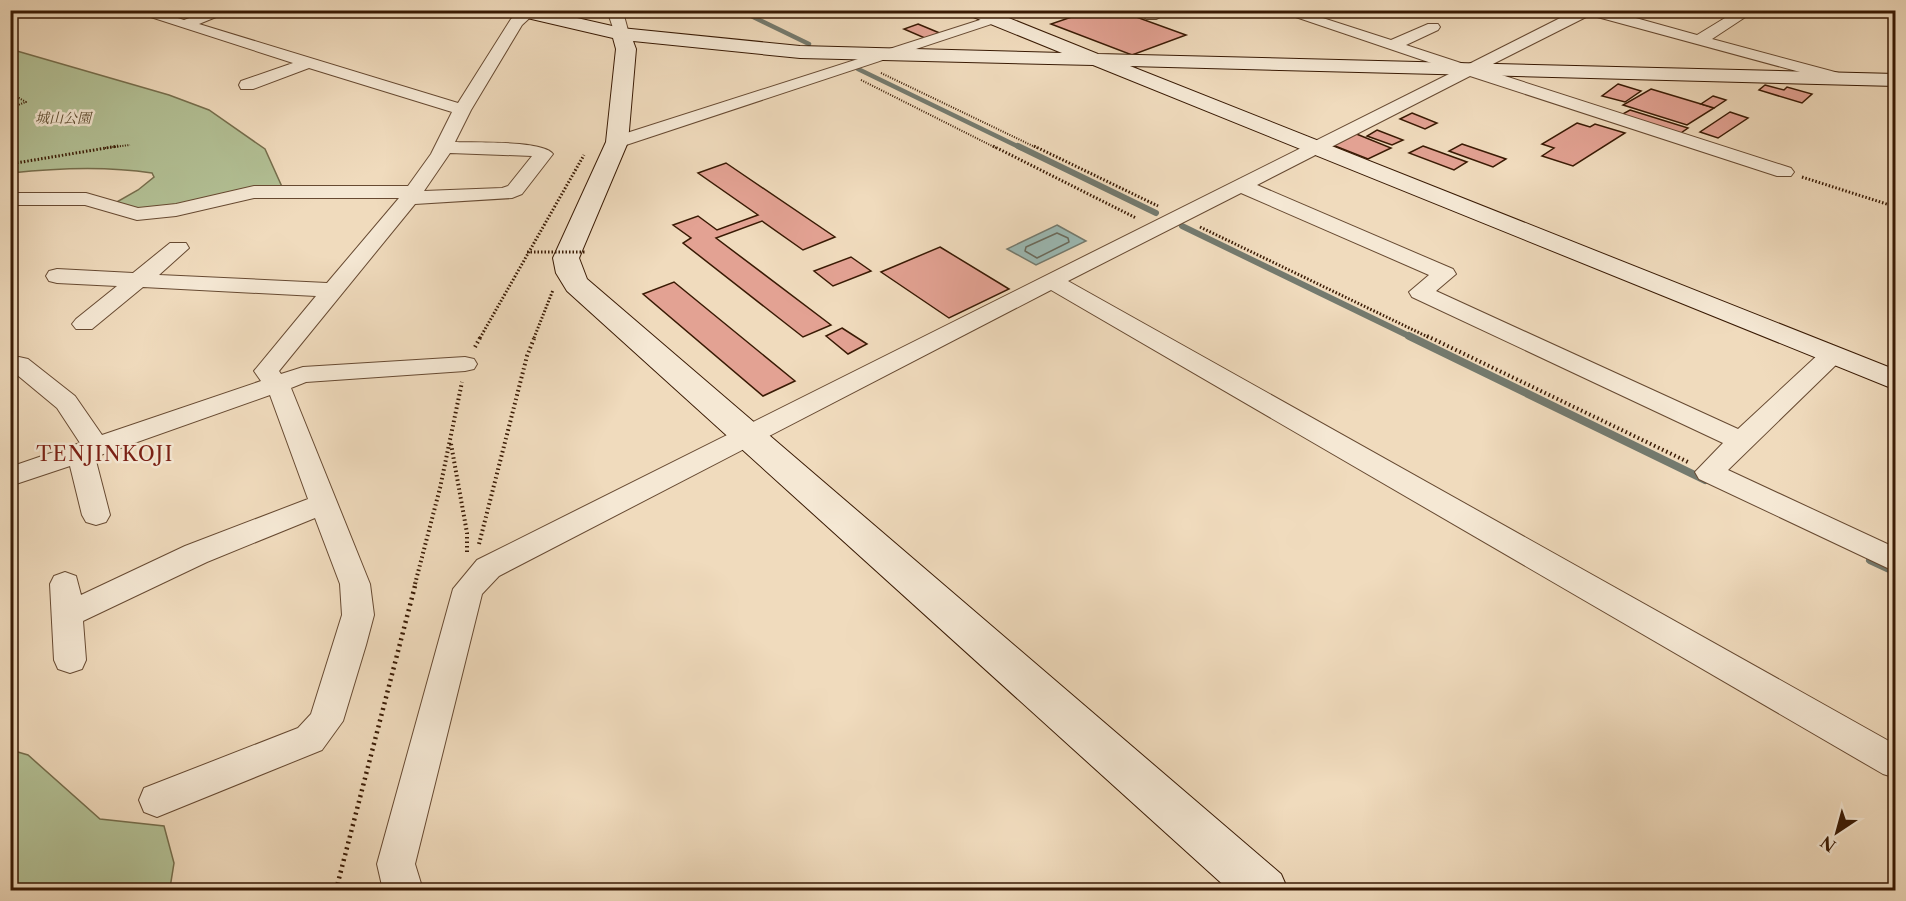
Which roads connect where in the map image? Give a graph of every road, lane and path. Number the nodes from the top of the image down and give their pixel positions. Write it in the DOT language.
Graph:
graph roads {
  1 [pos="136,10"];
  2 [pos="226,10"];
  3 [pos="972,10"];
  4 [pos="1027,10"];
  5 [pos="1167,10"];
  6 [pos="1282,10"];
  7 [pos="1452,10"];
  8 [pos="1465,10"];
  9 [pos="1588,10"];
  10 [pos="1749,10"];
  11 [pos="522,12"];
  12 [pos="1151,16"];
  13 [pos="996,21"];
  14 [pos="618,22"];
  15 [pos="186,24"];
  16 [pos="1433,27"];
  17 [pos="1700,40"];
  18 [pos="1391,46"];
  19 [pos="892,55"];
  20 [pos="1092,60"];
  21 [pos="308,63"];
  22 [pos="852,63"];
  23 [pos="1468,70"];
  24 [pos="1844,79"];
  25 [pos="1896,80"];
  26 [pos="247,85"];
  27 [pos="10,93"];
  28 [pos="10,108"];
  29 [pos="462,110"];
  30 [pos="603,144"];
  31 [pos="130,146"];
  32 [pos="443,147"];
  33 [pos="1313,149"];
  34 [pos="10,164"];
  35 [pos="1784,172"];
  36 [pos="1240,185"];
  37 [pos="411,195"];
  38 [pos="10,199"];
  39 [pos="1896,207"];
  40 [pos="1179,216"];
  41 [pos="1156,228"];
  42 [pos="178,248"];
  43 [pos="527,252"];
  44 [pos="576,255"];
  45 [pos="57,276"];
  46 [pos="138,280"];
  47 [pos="1052,281"];
  48 [pos="331,290"];
  49 [pos="84,324"];
  50 [pos="1831,356"];
  51 [pos="19,364"];
  52 [pos="465,364"];
  53 [pos="1896,381"];
  54 [pos="274,383"];
  55 [pos="746,435"];
  56 [pos="450,440"];
  57 [pos="1741,441"];
  58 [pos="88,449"];
  59 [pos="1709,472"];
  60 [pos="10,477"];
  61 [pos="324,504"];
  62 [pos="96,515"];
  63 [pos="1896,561"];
  64 [pos="64,584"];
  65 [pos="468,589"];
  66 [pos="67,615"];
  67 [pos="70,660"];
  68 [pos="1896,763"];
  69 [pos="158,800"];
  70 [pos="336,891"];
  71 [pos="403,891"];
  72 [pos="1264,891"];
  1 -- 15 [label="street"];
  2 -- 15 [label="street"];
  3 -- 13 [label="street"];
  4 -- 13 [label="street"];
  5 -- 12 [label="street"];
  6 -- 18 [label="street"];
  7 -- 8 [label="lane"];
  9 -- 17 [label="street"];
  9 -- 23 [label="street"];
  10 -- 17 [label="street"];
  11 -- 14 [label="street"];
  11 -- 29 [label="street"];
  13 -- 19 [label="street"];
  13 -- 20 [label="street"];
  14 -- 22 [label="street"];
  14 -- 30 [label="street"];
  15 -- 21 [label="street"];
  16 -- 18 [label="street"];
  17 -- 24 [label="street"];
  18 -- 23 [label="street"];
  19 -- 20 [label="street"];
  19 -- 22 [label="street"];
  20 -- 23 [label="street"];
  20 -- 33 [label="street"];
  21 -- 26 [label="street"];
  21 -- 29 [label="street"];
  22 -- 30 [label="street"];
  22 -- 40 [label="path"];
  22 -- 41 [label="path"];
  23 -- 24 [label="street"];
  23 -- 33 [label="street"];
  23 -- 35 [label="street"];
  24 -- 25 [label="street"];
  27 -- 28 [label="path"];
  29 -- 32 [label="street"];
  30 -- 43 [label="path"];
  30 -- 44 [label="street"];
  31 -- 34 [label="path"];
  32 -- 37 [label="street"];
  32 -- 37 [label="street"];
  33 -- 36 [label="street"];
  33 -- 50 [label="street"];
  35 -- 39 [label="path"];
  36 -- 40 [label="street"];
  36 -- 57 [label="street"];
  37 -- 38 [label="street"];
  37 -- 48 [label="street"];
  40 -- 41 [label="street"];
  40 -- 59 [label="path"];
  41 -- 47 [label="street"];
  42 -- 46 [label="street"];
  43 -- 44 [label="path, bridge"];
  43 -- 52 [label="path"];
  44 -- 55 [label="street"];
  44 -- 65 [label="path"];
  45 -- 46 [label="street"];
  46 -- 48 [label="street"];
  46 -- 49 [label="street"];
  47 -- 55 [label="street"];
  47 -- 68 [label="street"];
  48 -- 54 [label="street"];
  50 -- 53 [label="street"];
  50 -- 57 [label="street"];
  51 -- 58 [label="street"];
  52 -- 54 [label="street"];
  52 -- 56 [label="path"];
  54 -- 58 [label="street"];
  54 -- 61 [label="street"];
  55 -- 65 [label="street"];
  55 -- 72 [label="street"];
  56 -- 65 [label="path"];
  56 -- 70 [label="path"];
  57 -- 59 [label="street"];
  58 -- 60 [label="street"];
  58 -- 62 [label="street"];
  59 -- 63 [label="street"];
  61 -- 66 [label="street"];
  61 -- 69 [label="street"];
  64 -- 66 [label="street"];
  65 -- 71 [label="street"];
  66 -- 67 [label="street"];
}
